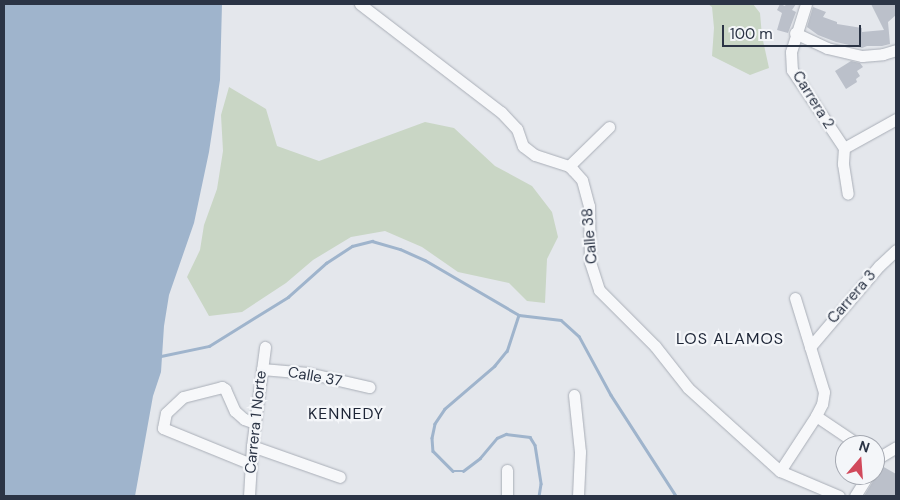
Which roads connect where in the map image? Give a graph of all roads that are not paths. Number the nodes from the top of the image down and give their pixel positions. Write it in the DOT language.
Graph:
graph roads {
  1 [pos="806,4"];
  2 [pos="366,6"];
  3 [pos="796,33"];
  4 [pos="896,50"];
  5 [pos="896,118"];
  6 [pos="609,127"];
  7 [pos="844,148"];
  8 [pos="569,166"];
  9 [pos="848,194"];
  10 [pos="896,250"];
  11 [pos="795,298"];
  12 [pos="810,346"];
  13 [pos="264,348"];
  14 [pos="262,369"];
  15 [pos="369,387"];
  16 [pos="574,395"];
  17 [pos="816,416"];
  18 [pos="255,423"];
  19 [pos="844,435"];
  20 [pos="252,446"];
  21 [pos="896,447"];
  22 [pos="885,453"];
  23 [pos="251,464"];
  24 [pos="507,470"];
  25 [pos="780,470"];
  26 [pos="340,477"];
  27 [pos="862,485"];
  28 [pos="249,496"];
  29 [pos="507,496"];
  30 [pos="578,496"];
  31 [pos="838,496"];
  32 [pos="855,496"];
  1 -- 3 [label="street, Carrera 2"];
  2 -- 8 [label="street"];
  3 -- 4 [label="street"];
  3 -- 7 [label="street, Carrera 2"];
  5 -- 7 [label="street"];
  6 -- 8 [label="street"];
  7 -- 9 [label="street"];
  8 -- 25 [label="street, Calle 38"];
  10 -- 12 [label="street, Carrera 3"];
  11 -- 12 [label="street"];
  12 -- 17 [label="street"];
  13 -- 14 [label="street, Carrera 1 Norte"];
  14 -- 15 [label="street, Calle 37"];
  14 -- 18 [label="street, Carrera 1 Norte"];
  16 -- 30 [label="street"];
  17 -- 19 [label="street"];
  17 -- 25 [label="street"];
  18 -- 20 [label="street, Carrera 1 Norte"];
  18 -- 23 [label="street"];
  20 -- 23 [label="street, Carrera 1 Norte"];
  20 -- 26 [label="street"];
  21 -- 22 [label="street"];
  23 -- 28 [label="street, Carrera 1 Norte"];
  24 -- 29 [label="street"];
  25 -- 31 [label="street, Calle 38"];
  27 -- 32 [label="street"];
}
